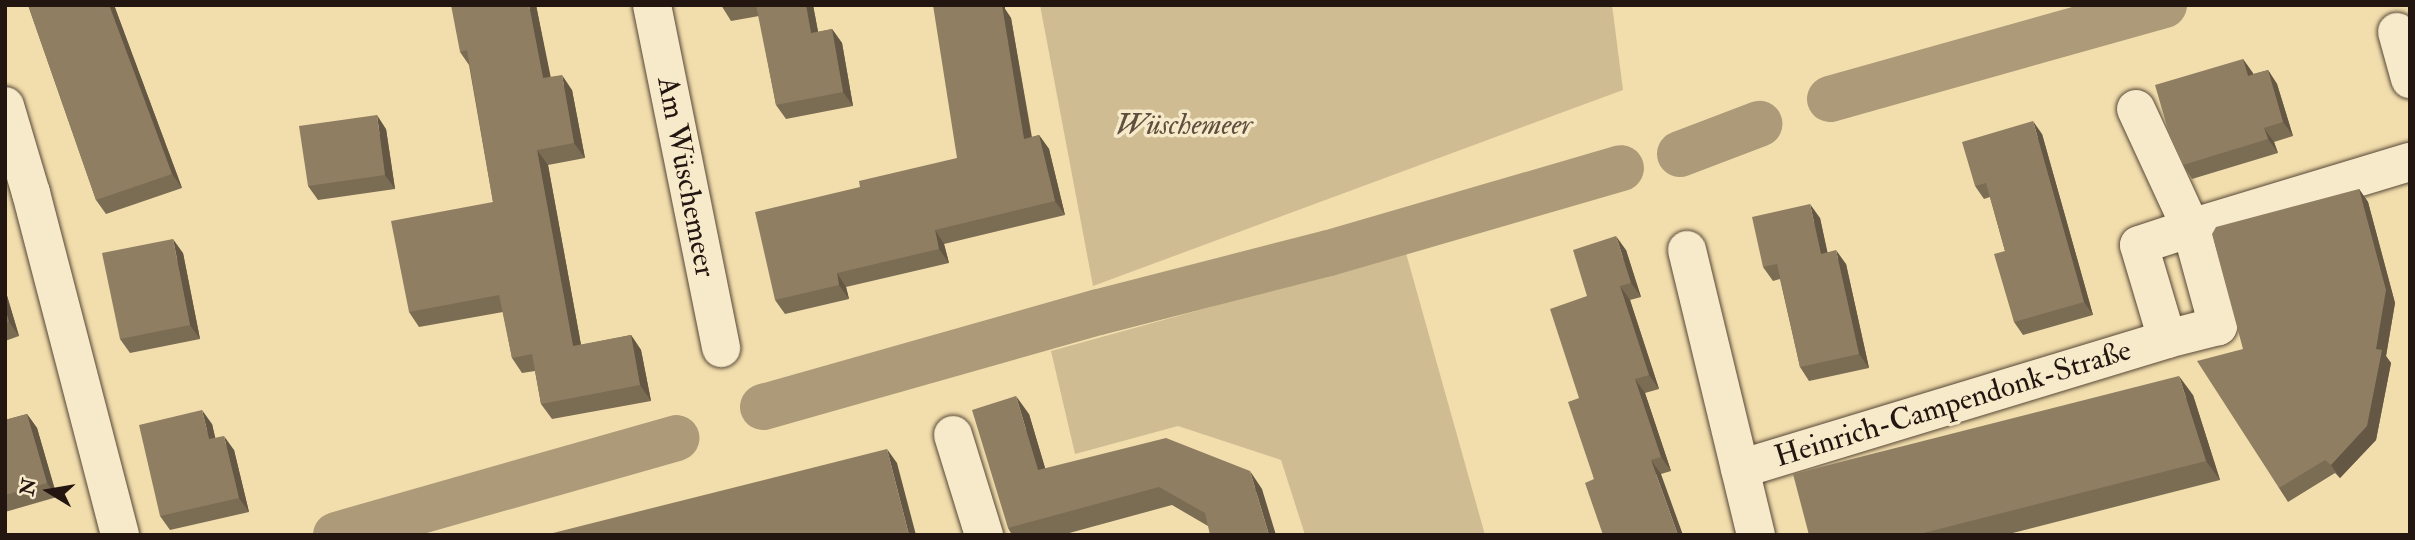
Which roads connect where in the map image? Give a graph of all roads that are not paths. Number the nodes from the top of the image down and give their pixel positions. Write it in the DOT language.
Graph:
graph roads {
  1 [pos="652,5"];
  2 [pos="2397,32"];
  3 [pos="2410,79"];
  4 [pos="5,106"];
  5 [pos="2136,109"];
  6 [pos="2410,162"];
  7 [pos="18,198"];
  8 [pos="2191,228"];
  9 [pos="1687,250"];
  10 [pos="2167,339"];
  11 [pos="721,348"];
  12 [pos="953,435"];
  13 [pos="1740,469"];
  14 [pos="120,535"];
  15 [pos="984,535"];
  16 [pos="1756,535"];
  1 -- 11 [label="street, Am Wüschemeer"];
  2 -- 3 [label="street"];
  4 -- 7 [label="street"];
  5 -- 8 [label="street, Heinrich-Campendonk-Straße"];
  6 -- 8 [label="street, Heinrich-Campendonk-Straße"];
  7 -- 14 [label="street"];
  8 -- 10 [label="street, Heinrich-Campendonk-Straße"];
  8 -- 10 [label="street, Heinrich-Campendonk-Straße"];
  9 -- 13 [label="street"];
  10 -- 13 [label="street, Heinrich-Campendonk-Straße"];
  12 -- 15 [label="street"];
  13 -- 16 [label="street"];
}
